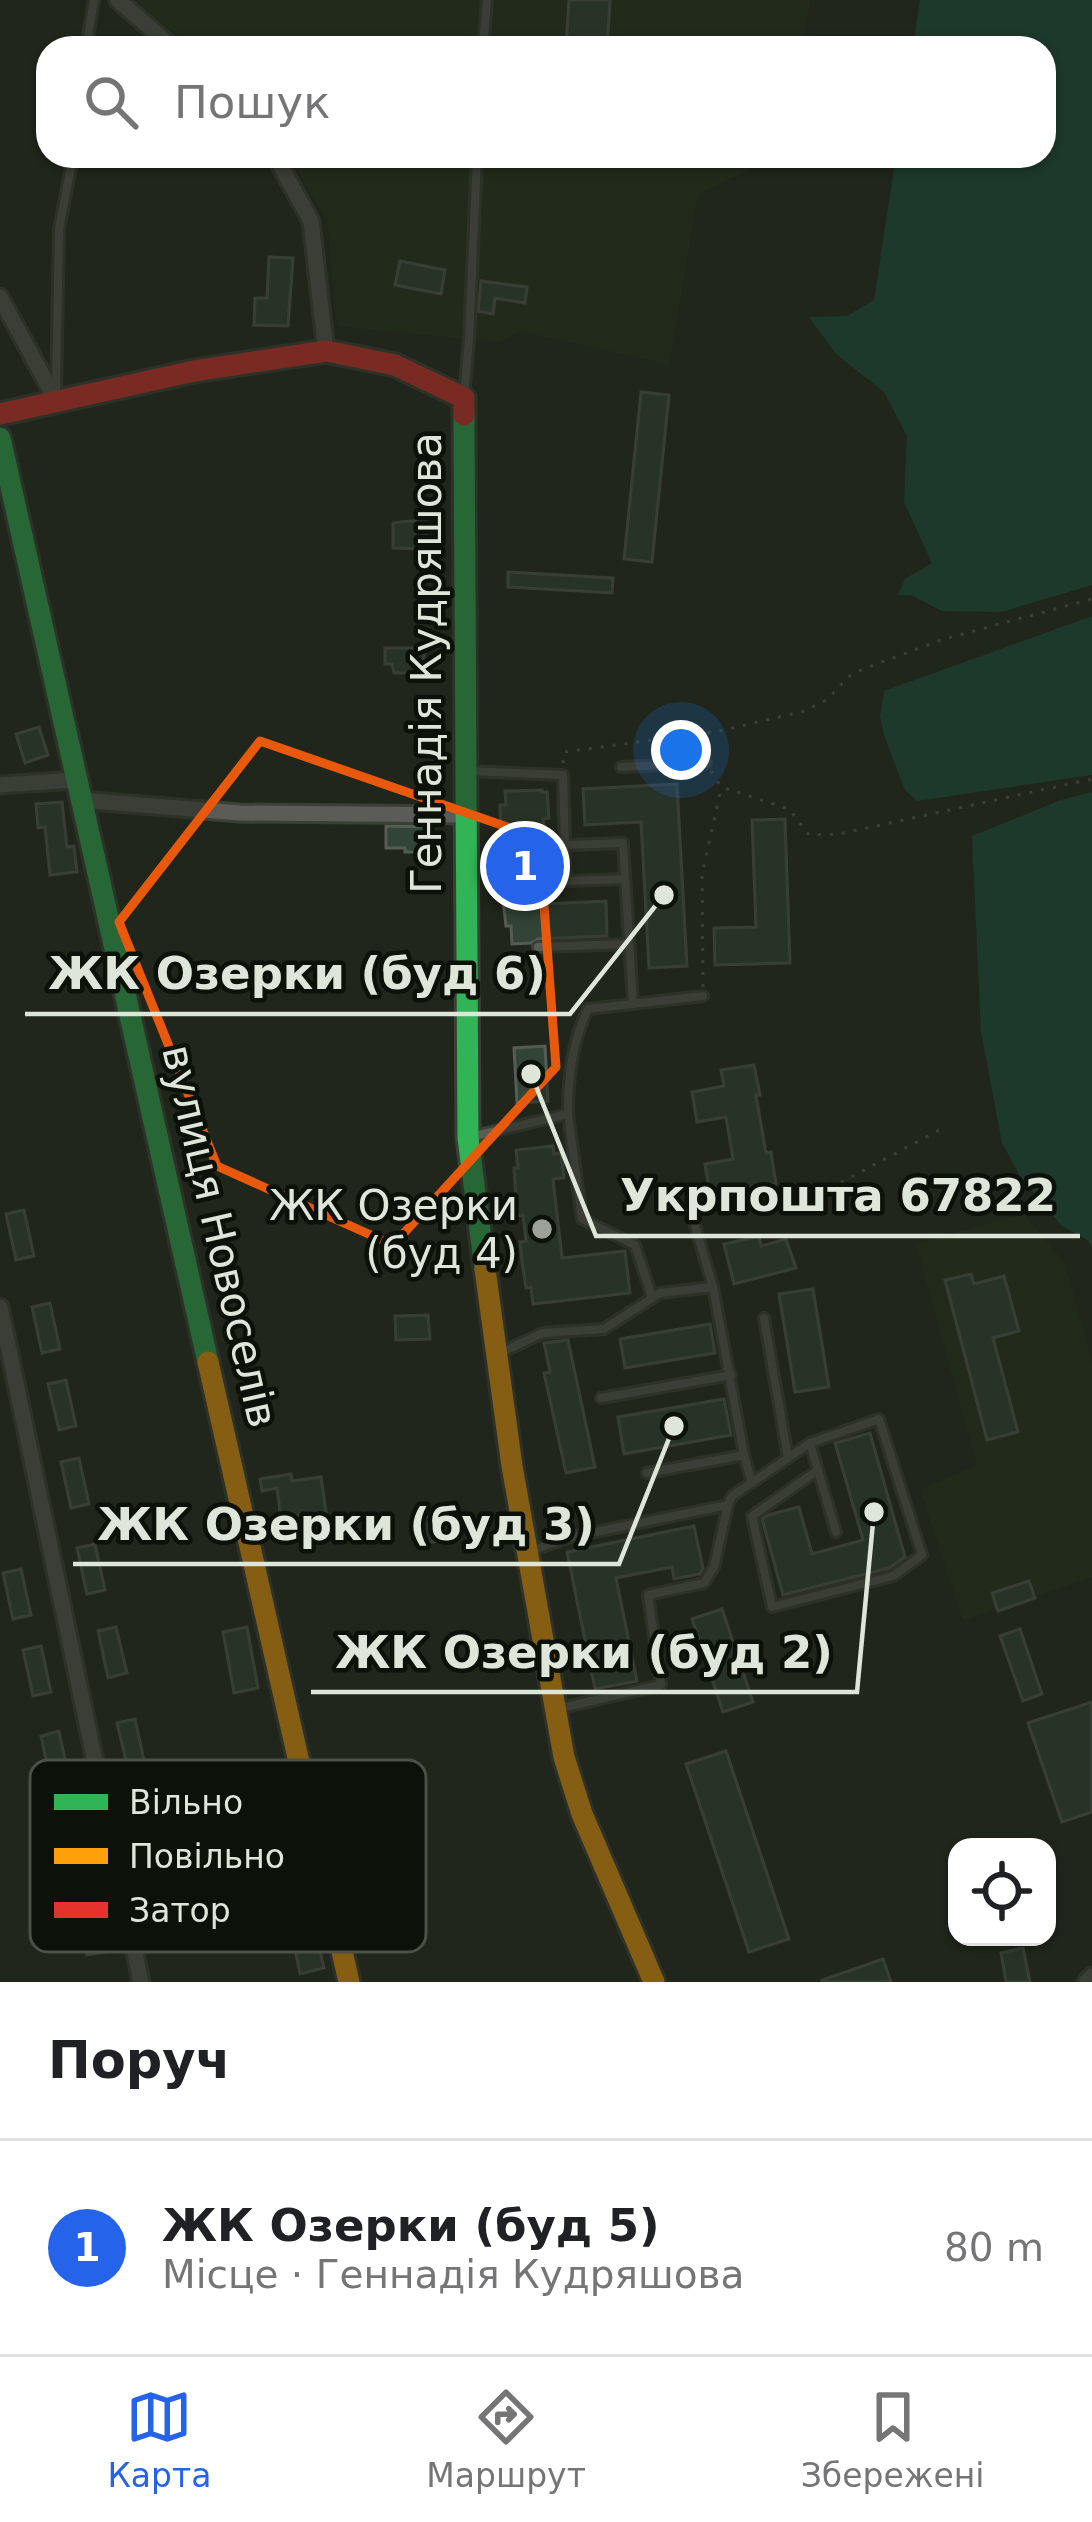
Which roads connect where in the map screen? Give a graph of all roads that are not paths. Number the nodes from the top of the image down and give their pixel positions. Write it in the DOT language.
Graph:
graph roads {
  1 [pos="94,0"];
  2 [pos="118,0"];
  3 [pos="488,0"];
  4 [pos="88,36"];
  5 [pos="159,36"];
  6 [pos="484,36"];
  7 [pos="71,168"];
  8 [pos="282,168"];
  9 [pos="476,168"];
  10 [pos="0,297"];
  11 [pos="326,351"];
  12 [pos="464,398"];
  13 [pos="56,400"];
  14 [pos="0,414"];
  15 [pos="0,438"];
  16 [pos="706,763"];
  17 [pos="621,767"];
  18 [pos="466,771"];
  19 [pos="0,784"];
  20 [pos="77,790"];
  21 [pos="465,815"];
  22 [pos="565,845"];
  23 [pos="625,879"];
  24 [pos="629,944"];
  25 [pos="538,947"];
  26 [pos="703,996"];
  27 [pos="633,1004"];
  28 [pos="568,1114"];
  29 [pos="468,1138"];
  30 [pos="691,1212"];
  31 [pos="713,1287"];
  32 [pos="652,1297"];
  33 [pos="0,1307"];
  34 [pos="764,1318"];
  35 [pos="495,1355"];
  36 [pos="731,1375"];
  37 [pos="601,1398"];
  38 [pos="810,1443"];
  39 [pos="744,1454"];
  40 [pos="788,1458"];
  41 [pos="818,1470"];
  42 [pos="647,1473"];
  43 [pos="752,1483"];
  44 [pos="728,1504"];
  45 [pos="836,1532"];
  46 [pos="527,1553"];
  47 [pos="555,1710"];
  48 [pos="95,1760"];
  49 [pos="299,1760"];
  50 [pos="135,1952"];
  51 [pos="342,1952"];
  52 [pos="141,1982"];
  53 [pos="349,1982"];
  54 [pos="654,1982"];
  1 -- 4 [label="lane"];
  2 -- 5 [label="street"];
  3 -- 6 [label="lane"];
  7 -- 13 [label="lane"];
  8 -- 11 [label="street"];
  9 -- 12 [label="lane"];
  10 -- 13 [label="street"];
  11 -- 12 [label="street"];
  11 -- 13 [label="street"];
  12 -- 18 [label="street, Геннадія Кудряшова"];
  13 -- 14 [label="street"];
  15 -- 20 [label="street, вулиця Новоселів"];
  16 -- 17 [label="lane"];
  18 -- 21 [label="street, Геннадія Кудряшова"];
  18 -- 22 [label="lane"];
  19 -- 20 [label="street"];
  20 -- 21 [label="street"];
  20 -- 49 [label="street, вулиця Новоселів"];
  21 -- 29 [label="street, Геннадія Кудряшова"];
  22 -- 23 [label="lane"];
  22 -- 23 [label="lane"];
  23 -- 24 [label="lane"];
  24 -- 25 [label="lane"];
  24 -- 27 [label="lane"];
  26 -- 27 [label="lane"];
  27 -- 28 [label="lane"];
  28 -- 29 [label="lane"];
  28 -- 32 [label="lane"];
  29 -- 35 [label="street, Геннадія Кудряшова"];
  30 -- 31 [label="lane"];
  31 -- 32 [label="lane"];
  31 -- 36 [label="lane"];
  32 -- 35 [label="lane"];
  33 -- 48 [label="street"];
  34 -- 40 [label="lane"];
  35 -- 46 [label="street, Геннадія Кудряшова"];
  36 -- 37 [label="lane"];
  36 -- 39 [label="lane"];
  38 -- 40 [label="lane"];
  38 -- 41 [label="lane"];
  38 -- 41 [label="lane"];
  39 -- 42 [label="lane"];
  39 -- 43 [label="lane"];
  40 -- 43 [label="lane"];
  41 -- 45 [label="lane"];
  43 -- 44 [label="lane"];
  44 -- 46 [label="lane"];
  44 -- 47 [label="lane"];
  46 -- 47 [label="street, Геннадія Кудряшова"];
  47 -- 54 [label="street, Геннадія Кудряшова"];
  50 -- 52 [label="street"];
  51 -- 53 [label="street, вулиця Новоселів"];
}
